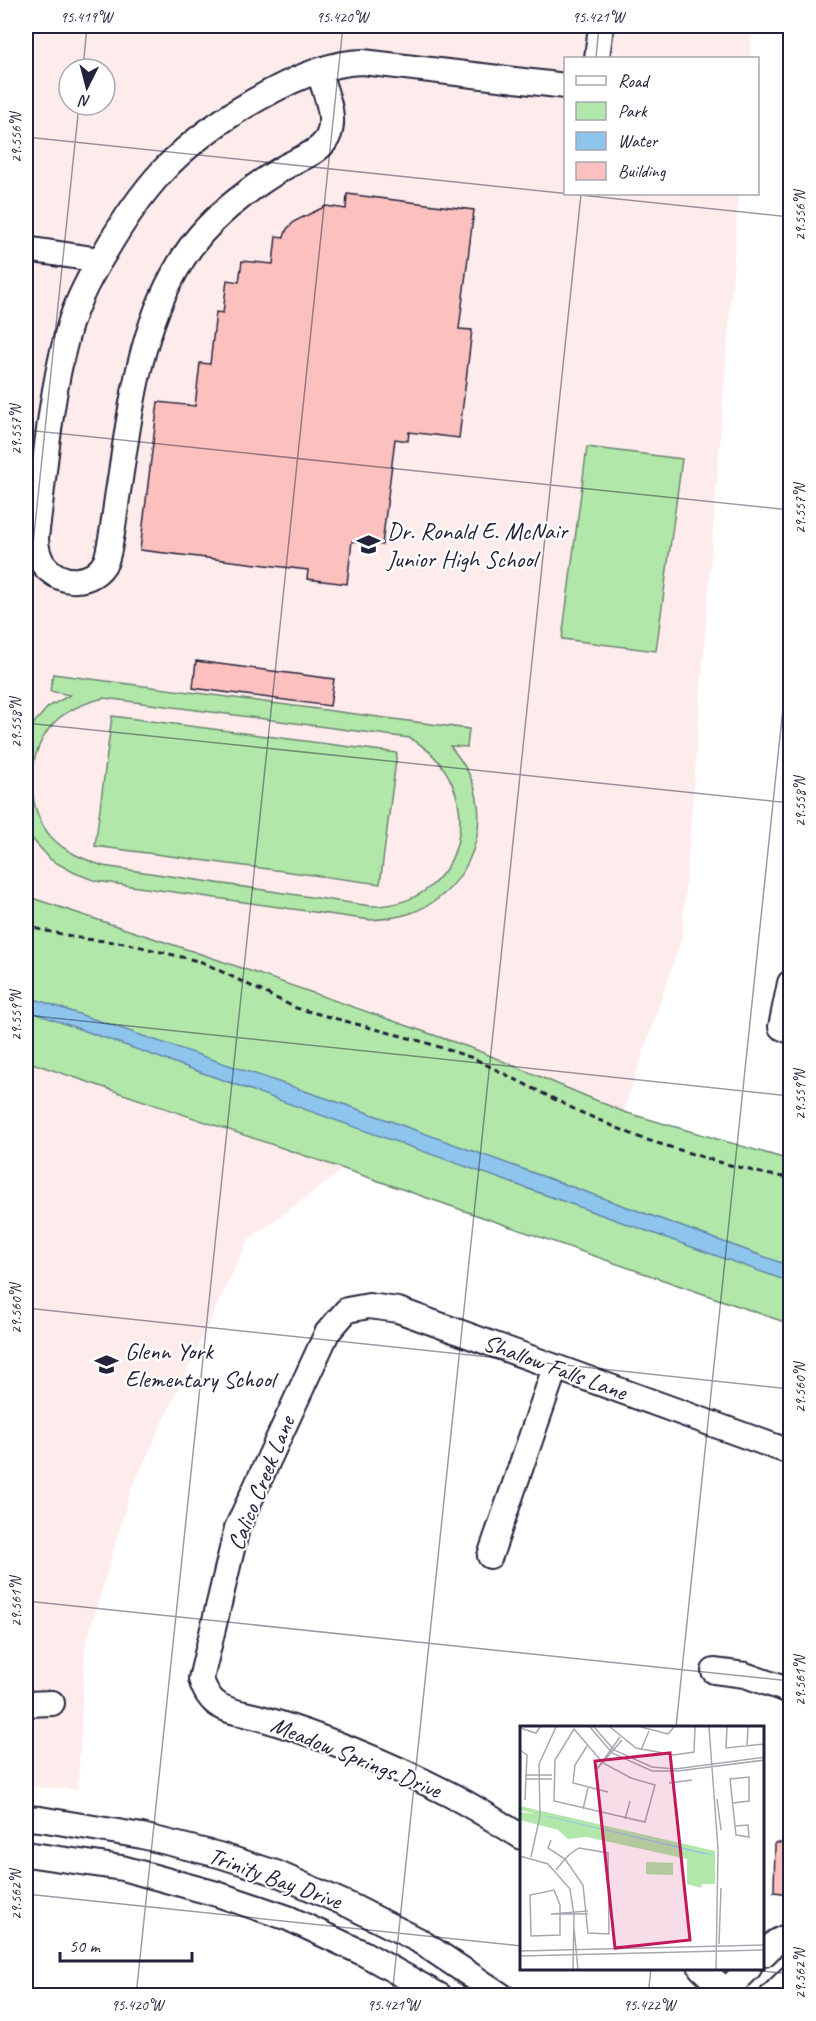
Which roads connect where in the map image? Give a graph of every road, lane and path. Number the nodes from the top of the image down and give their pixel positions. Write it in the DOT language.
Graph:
graph roads {
  1 [pos="601,26"];
  2 [pos="597,57"];
  3 [pos="319,72"];
  4 [pos="564,86"];
  5 [pos="26,249"];
  6 [pos="99,260"];
  7 [pos="26,924"];
  8 [pos="790,983"];
  9 [pos="786,1029"];
  10 [pos="790,1178"];
  11 [pos="327,1333"];
  12 [pos="555,1368"];
  13 [pos="790,1452"];
  14 [pos="490,1556"];
  15 [pos="714,1671"];
  16 [pos="790,1691"];
  17 [pos="52,1703"];
  18 [pos="26,1704"];
  19 [pos="216,1705"];
  20 [pos="26,1818"];
  21 [pos="520,1836"];
  22 [pos="26,1854"];
  23 [pos="790,1935"];
  24 [pos="765,1953"];
  25 [pos="703,1970"];
  26 [pos="747,1970"];
  27 [pos="790,1978"];
  28 [pos="726,1994"];
  29 [pos="440,1995"];
  30 [pos="502,1995"];
  31 [pos="772,1995"];
  1 -- 2 [label="street"];
  3 -- 4 [label="street"];
  3 -- 6 [label="street"];
  3 -- 6 [label="street"];
  5 -- 6 [label="street"];
  7 -- 10 [label="path"];
  8 -- 9 [label="street"];
  11 -- 12 [label="street, Shallow Falls Lane"];
  11 -- 19 [label="street, Calico Creek Lane"];
  12 -- 13 [label="street, Shallow Falls Lane"];
  12 -- 14 [label="street"];
  15 -- 16 [label="street"];
  17 -- 18 [label="street"];
  19 -- 21 [label="street, Meadow Springs Drive"];
  20 -- 30 [label="street, Trinity Bay Drive"];
  22 -- 29 [label="street, Trinity Bay Drive"];
  23 -- 24 [label="street"];
  25 -- 28 [label="street"];
  26 -- 28 [label="street"];
  27 -- 31 [label="street"];
}
